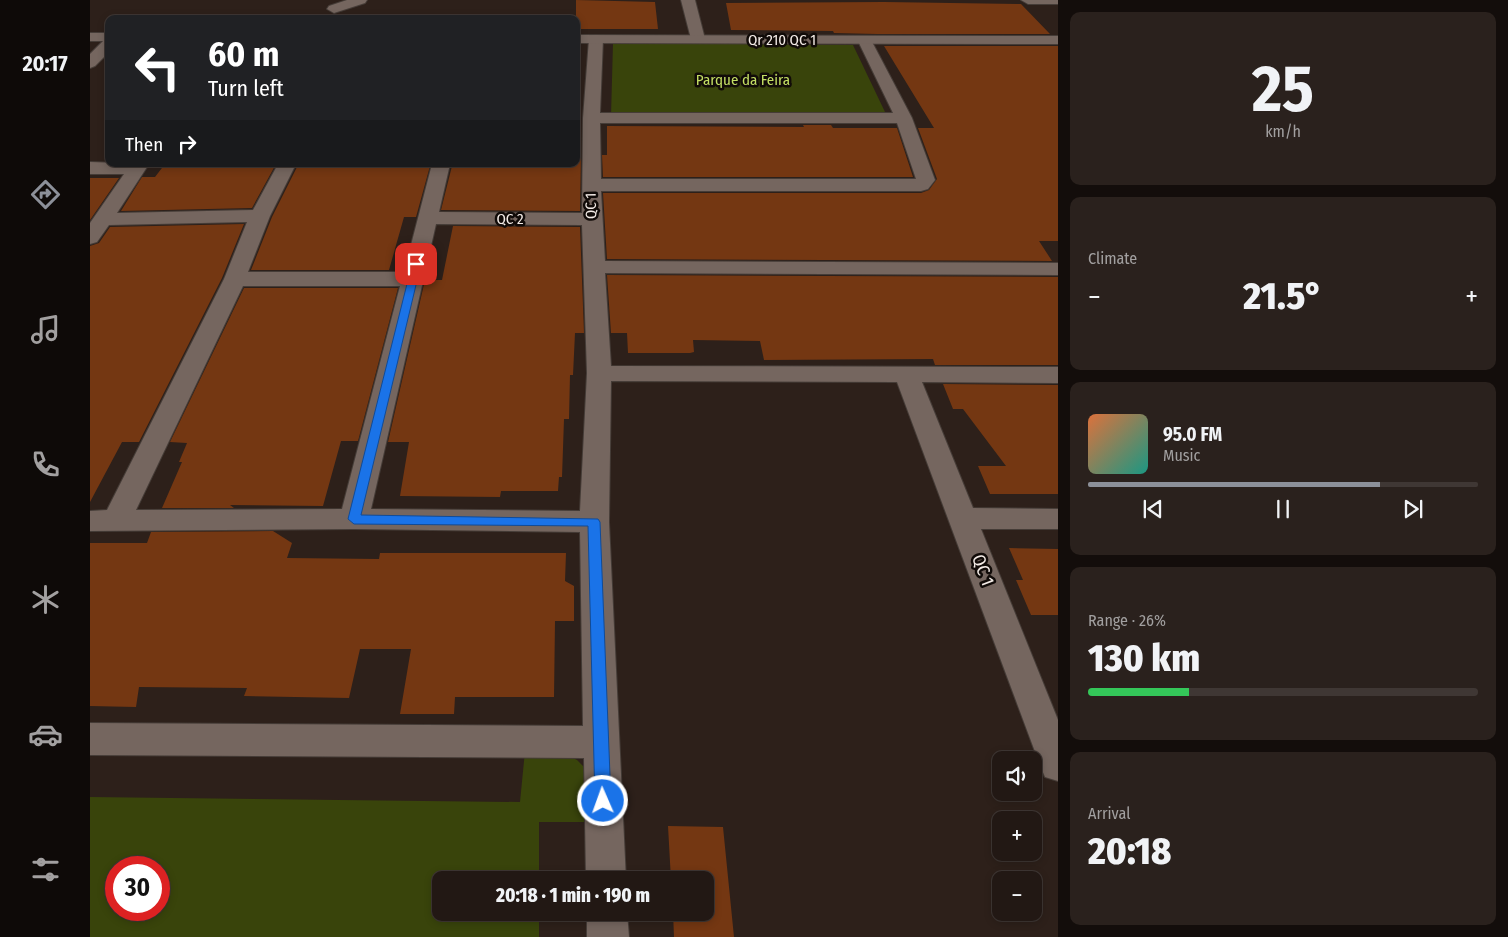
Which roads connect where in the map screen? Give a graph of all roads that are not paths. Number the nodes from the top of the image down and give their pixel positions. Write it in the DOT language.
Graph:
graph roads {
  1 [pos="360,0"];
  2 [pos="688,0"];
  3 [pos="1028,0"];
  4 [pos="1058,0"];
  5 [pos="334,9"];
  6 [pos="90,37"];
  7 [pos="105,37"];
  8 [pos="580,39"];
  9 [pos="596,39"];
  10 [pos="698,39"];
  11 [pos="1058,40"];
  12 [pos="865,41"];
  13 [pos="105,47"];
  14 [pos="90,63"];
  15 [pos="591,118"];
  16 [pos="904,118"];
  17 [pos="114,167"];
  18 [pos="137,167"];
  19 [pos="285,167"];
  20 [pos="440,167"];
  21 [pos="90,168"];
  22 [pos="591,185"];
  23 [pos="260,216"];
  24 [pos="428,218"];
  25 [pos="103,219"];
  26 [pos="592,219"];
  27 [pos="90,238"];
  28 [pos="594,267"];
  29 [pos="1058,269"];
  30 [pos="235,279"];
  31 [pos="412,279"];
  32 [pos="599,373"];
  33 [pos="907,375"];
  34 [pos="1058,375"];
  35 [pos="963,518"];
  36 [pos="354,519"];
  37 [pos="1058,519"];
  38 [pos="103,521"];
  39 [pos="594,522"];
  40 [pos="1049,719"];
  41 [pos="90,739"];
  42 [pos="601,742"];
  43 [pos="1058,765"];
  44 [pos="606,871"];
  45 [pos="607,921"];
  46 [pos="608,937"];
  1 -- 5 [label="street"];
  2 -- 10 [label="street"];
  3 -- 4 [label="street"];
  6 -- 7 [label="street"];
  8 -- 9 [label="street, Qr 210 QC 1"];
  9 -- 10 [label="street, Qr 210 QC 1"];
  9 -- 15 [label="street, QC 1"];
  10 -- 12 [label="street, Qr 210 QC 1"];
  11 -- 12 [label="street, Qr 210 QC 1"];
  12 -- 16 [label="street"];
  13 -- 14 [label="street"];
  15 -- 16 [label="street"];
  15 -- 22 [label="street, QC 1"];
  16 -- 22 [label="street"];
  17 -- 21 [label="street"];
  18 -- 25 [label="street"];
  19 -- 23 [label="street"];
  20 -- 24 [label="street"];
  22 -- 26 [label="street, QC 1"];
  23 -- 25 [label="street"];
  23 -- 30 [label="street"];
  24 -- 26 [label="street, QC 2"];
  24 -- 31 [label="street"];
  25 -- 27 [label="street"];
  26 -- 28 [label="street, QC 1"];
  28 -- 29 [label="street"];
  28 -- 32 [label="street, QC 1"];
  30 -- 31 [label="street"];
  30 -- 38 [label="street"];
  31 -- 36 [label="street"];
  32 -- 33 [label="street"];
  32 -- 39 [label="street, QC 1"];
  33 -- 34 [label="street"];
  33 -- 35 [label="street, QC 1"];
  35 -- 37 [label="street"];
  35 -- 40 [label="street, QC 1"];
  36 -- 38 [label="street"];
  36 -- 39 [label="street"];
  39 -- 42 [label="street, QC 1"];
  40 -- 43 [label="street, QC 1"];
  41 -- 42 [label="street"];
  42 -- 44 [label="street, QC 1"];
  45 -- 46 [label="street"];
}
